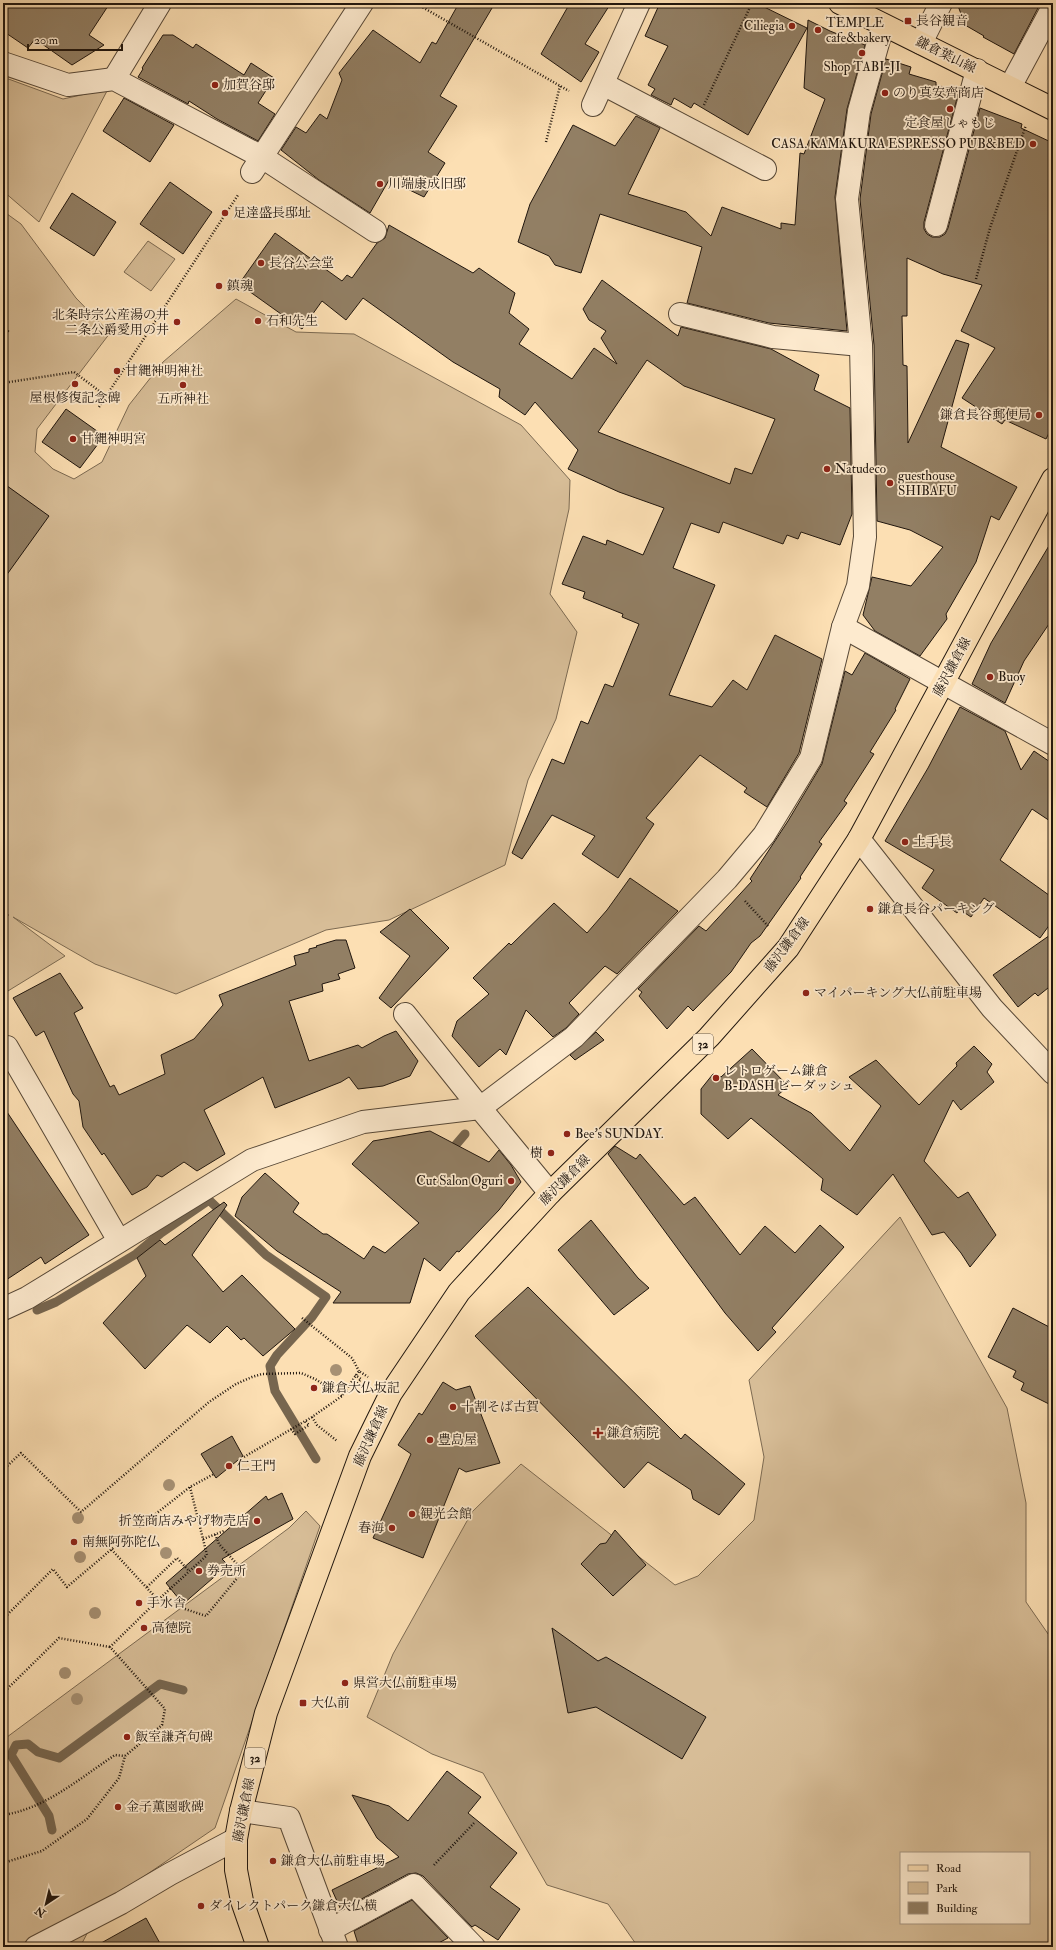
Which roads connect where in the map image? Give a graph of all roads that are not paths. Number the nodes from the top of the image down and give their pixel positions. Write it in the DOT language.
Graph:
graph roads {
  1 [pos="160,3"];
  2 [pos="362,3"];
  3 [pos="639,3"];
  4 [pos="840,3"];
  5 [pos="941,3"];
  6 [pos="1053,7"];
  7 [pos="864,8"];
  8 [pos="883,25"];
  9 [pos="921,43"];
  10 [pos="3,63"];
  11 [pos="977,70"];
  12 [pos="114,79"];
  13 [pos="603,84"];
  14 [pos="1010,88"];
  15 [pos="1044,104"];
  16 [pos="593,105"];
  17 [pos="257,164"];
  18 [pos="765,169"];
  19 [pos="936,225"];
  20 [pos="375,231"];
  21 [pos="680,314"];
  22 [pos="861,345"];
  23 [pos="1053,480"];
  24 [pos="843,627"];
  25 [pos="944,682"];
  26 [pos="1053,744"];
  27 [pos="860,840"];
  28 [pos="406,1014"];
  29 [pos="7,1047"];
  30 [pos="1053,1073"];
  31 [pos="480,1108"];
  32 [pos="550,1193"];
  33 [pos="119,1241"];
  34 [pos="3,1309"];
  35 [pos="241,1811"];
  36 [pos="236,1839"];
  37 [pos="334,1939"];
  38 [pos="36,1947"];
  39 [pos="258,1947"];
  40 [pos="474,1947"];
  1 -- 12 [label="street"];
  2 -- 17 [label="street"];
  3 -- 13 [label="street"];
  4 -- 7 [label="main road, 鎌倉葉山線"];
  5 -- 9 [label="street"];
  6 -- 14 [label="street"];
  7 -- 8 [label="main road, 鎌倉葉山線"];
  8 -- 9 [label="main road, 鎌倉葉山線"];
  8 -- 22 [label="street"];
  9 -- 11 [label="main road, 鎌倉葉山線"];
  10 -- 12 [label="street"];
  11 -- 14 [label="main road, 鎌倉葉山線"];
  11 -- 19 [label="street"];
  12 -- 17 [label="street"];
  13 -- 16 [label="street"];
  13 -- 18 [label="street"];
  14 -- 15 [label="main road, 鎌倉葉山線"];
  17 -- 20 [label="street"];
  21 -- 22 [label="street"];
  22 -- 24 [label="street"];
  23 -- 25 [label="main road, 藤沢鎌倉線 / 32"];
  24 -- 25 [label="street"];
  24 -- 31 [label="street"];
  25 -- 26 [label="street"];
  25 -- 27 [label="main road, 藤沢鎌倉線 / 32"];
  27 -- 30 [label="street"];
  27 -- 32 [label="main road, 藤沢鎌倉線 / 32"];
  28 -- 31 [label="street"];
  29 -- 33 [label="street"];
  31 -- 32 [label="street"];
  31 -- 33 [label="street"];
  32 -- 35 [label="main road, 藤沢鎌倉線 / 32"];
  33 -- 34 [label="street"];
  35 -- 36 [label="main road, 藤沢鎌倉線 / 32"];
  35 -- 37 [label="street"];
  36 -- 38 [label="street"];
  36 -- 39 [label="main road, 藤沢鎌倉線 / 32"];
  37 -- 40 [label="street"];
}
